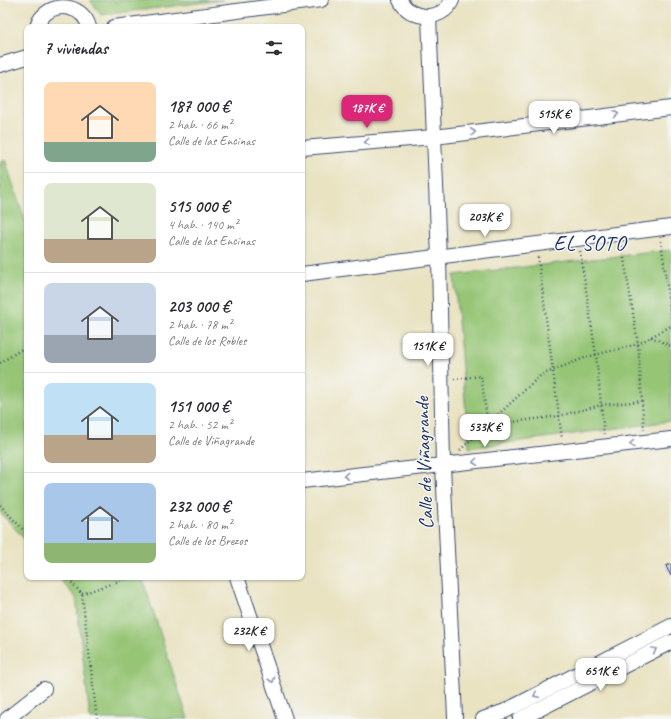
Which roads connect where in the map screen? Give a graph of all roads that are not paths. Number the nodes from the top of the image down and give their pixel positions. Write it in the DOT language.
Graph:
graph roads {
  1 [pos="321,0"];
  2 [pos="400,0"];
  3 [pos="452,0"];
  4 [pos="53,4"];
  5 [pos="430,16"];
  6 [pos="38,24"];
  7 [pos="88,24"];
  8 [pos="137,24"];
  9 [pos="24,58"];
  10 [pos="0,66"];
  11 [pos="671,108"];
  12 [pos="434,137"];
  13 [pos="305,148"];
  14 [pos="665,228"];
  15 [pos="439,257"];
  16 [pos="305,274"];
  17 [pos="671,439"];
  18 [pos="443,466"];
  19 [pos="305,481"];
  20 [pos="238,580"];
  21 [pos="671,626"];
  22 [pos="671,642"];
  23 [pos="44,689"];
  24 [pos="455,718"];
  25 [pos="7,719"];
  26 [pos="285,719"];
  27 [pos="483,719"];
  28 [pos="520,719"];
  1 -- 8 [label="street"];
  2 -- 5 [label="street"];
  3 -- 5 [label="street"];
  4 -- 6 [label="street"];
  4 -- 7 [label="street"];
  5 -- 12 [label="street, Calle de Viñagrande"];
  9 -- 10 [label="street"];
  12 -- 11 [label="street, one-way"];
  12 -- 13 [label="street, one-way"];
  12 -- 15 [label="street, Calle de Viñagrande"];
  14 -- 15 [label="street"];
  15 -- 16 [label="street"];
  15 -- 18 [label="street, Calle de Viñagrande"];
  17 -- 18 [label="street, one-way"];
  18 -- 19 [label="street, one-way"];
  18 -- 24 [label="street, Calle de Viñagrande"];
  20 -- 26 [label="street, one-way"];
  21 -- 27 [label="street, one-way"];
  28 -- 22 [label="street, one-way"];
  23 -- 25 [label="street"];
}
